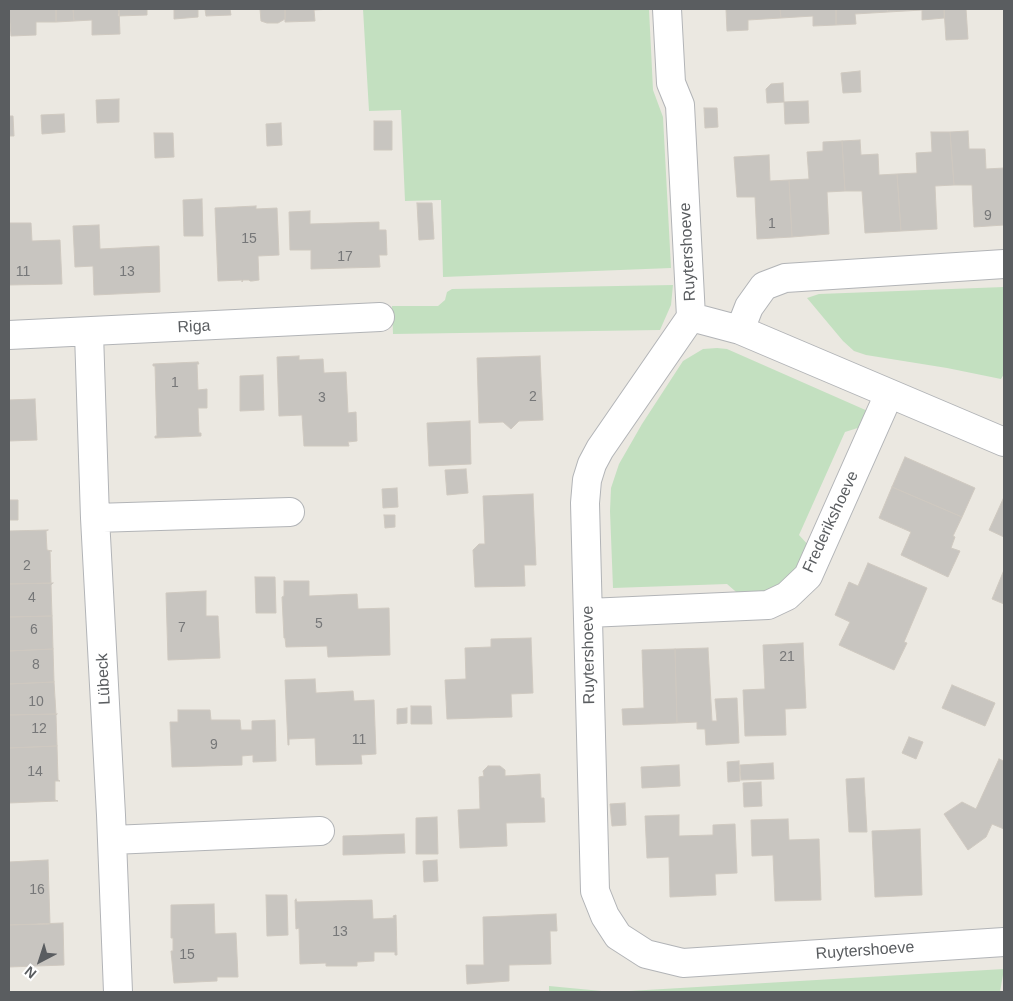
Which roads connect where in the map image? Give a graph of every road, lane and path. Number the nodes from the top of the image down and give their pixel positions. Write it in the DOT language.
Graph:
graph roads {
  1 [pos="667,9"];
  2 [pos="1004,264"];
  3 [pos="691,316"];
  4 [pos="380,317"];
  5 [pos="740,330"];
  6 [pos="89,332"];
  7 [pos="9,335"];
  8 [pos="889,394"];
  9 [pos="1004,442"];
  10 [pos="290,512"];
  11 [pos="95,518"];
  12 [pos="588,613"];
  13 [pos="320,831"];
  14 [pos="112,840"];
  15 [pos="1004,942"];
  16 [pos="118,992"];
  1 -- 3 [label="street, Ruytershoeve"];
  2 -- 5 [label="street"];
  3 -- 5 [label="street"];
  3 -- 12 [label="street, Ruytershoeve"];
  4 -- 6 [label="street, Riga"];
  5 -- 8 [label="street"];
  6 -- 7 [label="street, Riga"];
  6 -- 11 [label="street, Lübeck"];
  8 -- 9 [label="street"];
  8 -- 12 [label="street, Frederikshoeve"];
  10 -- 11 [label="street"];
  11 -- 14 [label="street, Lübeck"];
  12 -- 15 [label="street, Ruytershoeve"];
  13 -- 14 [label="street"];
  14 -- 16 [label="street, Lübeck"];
}
